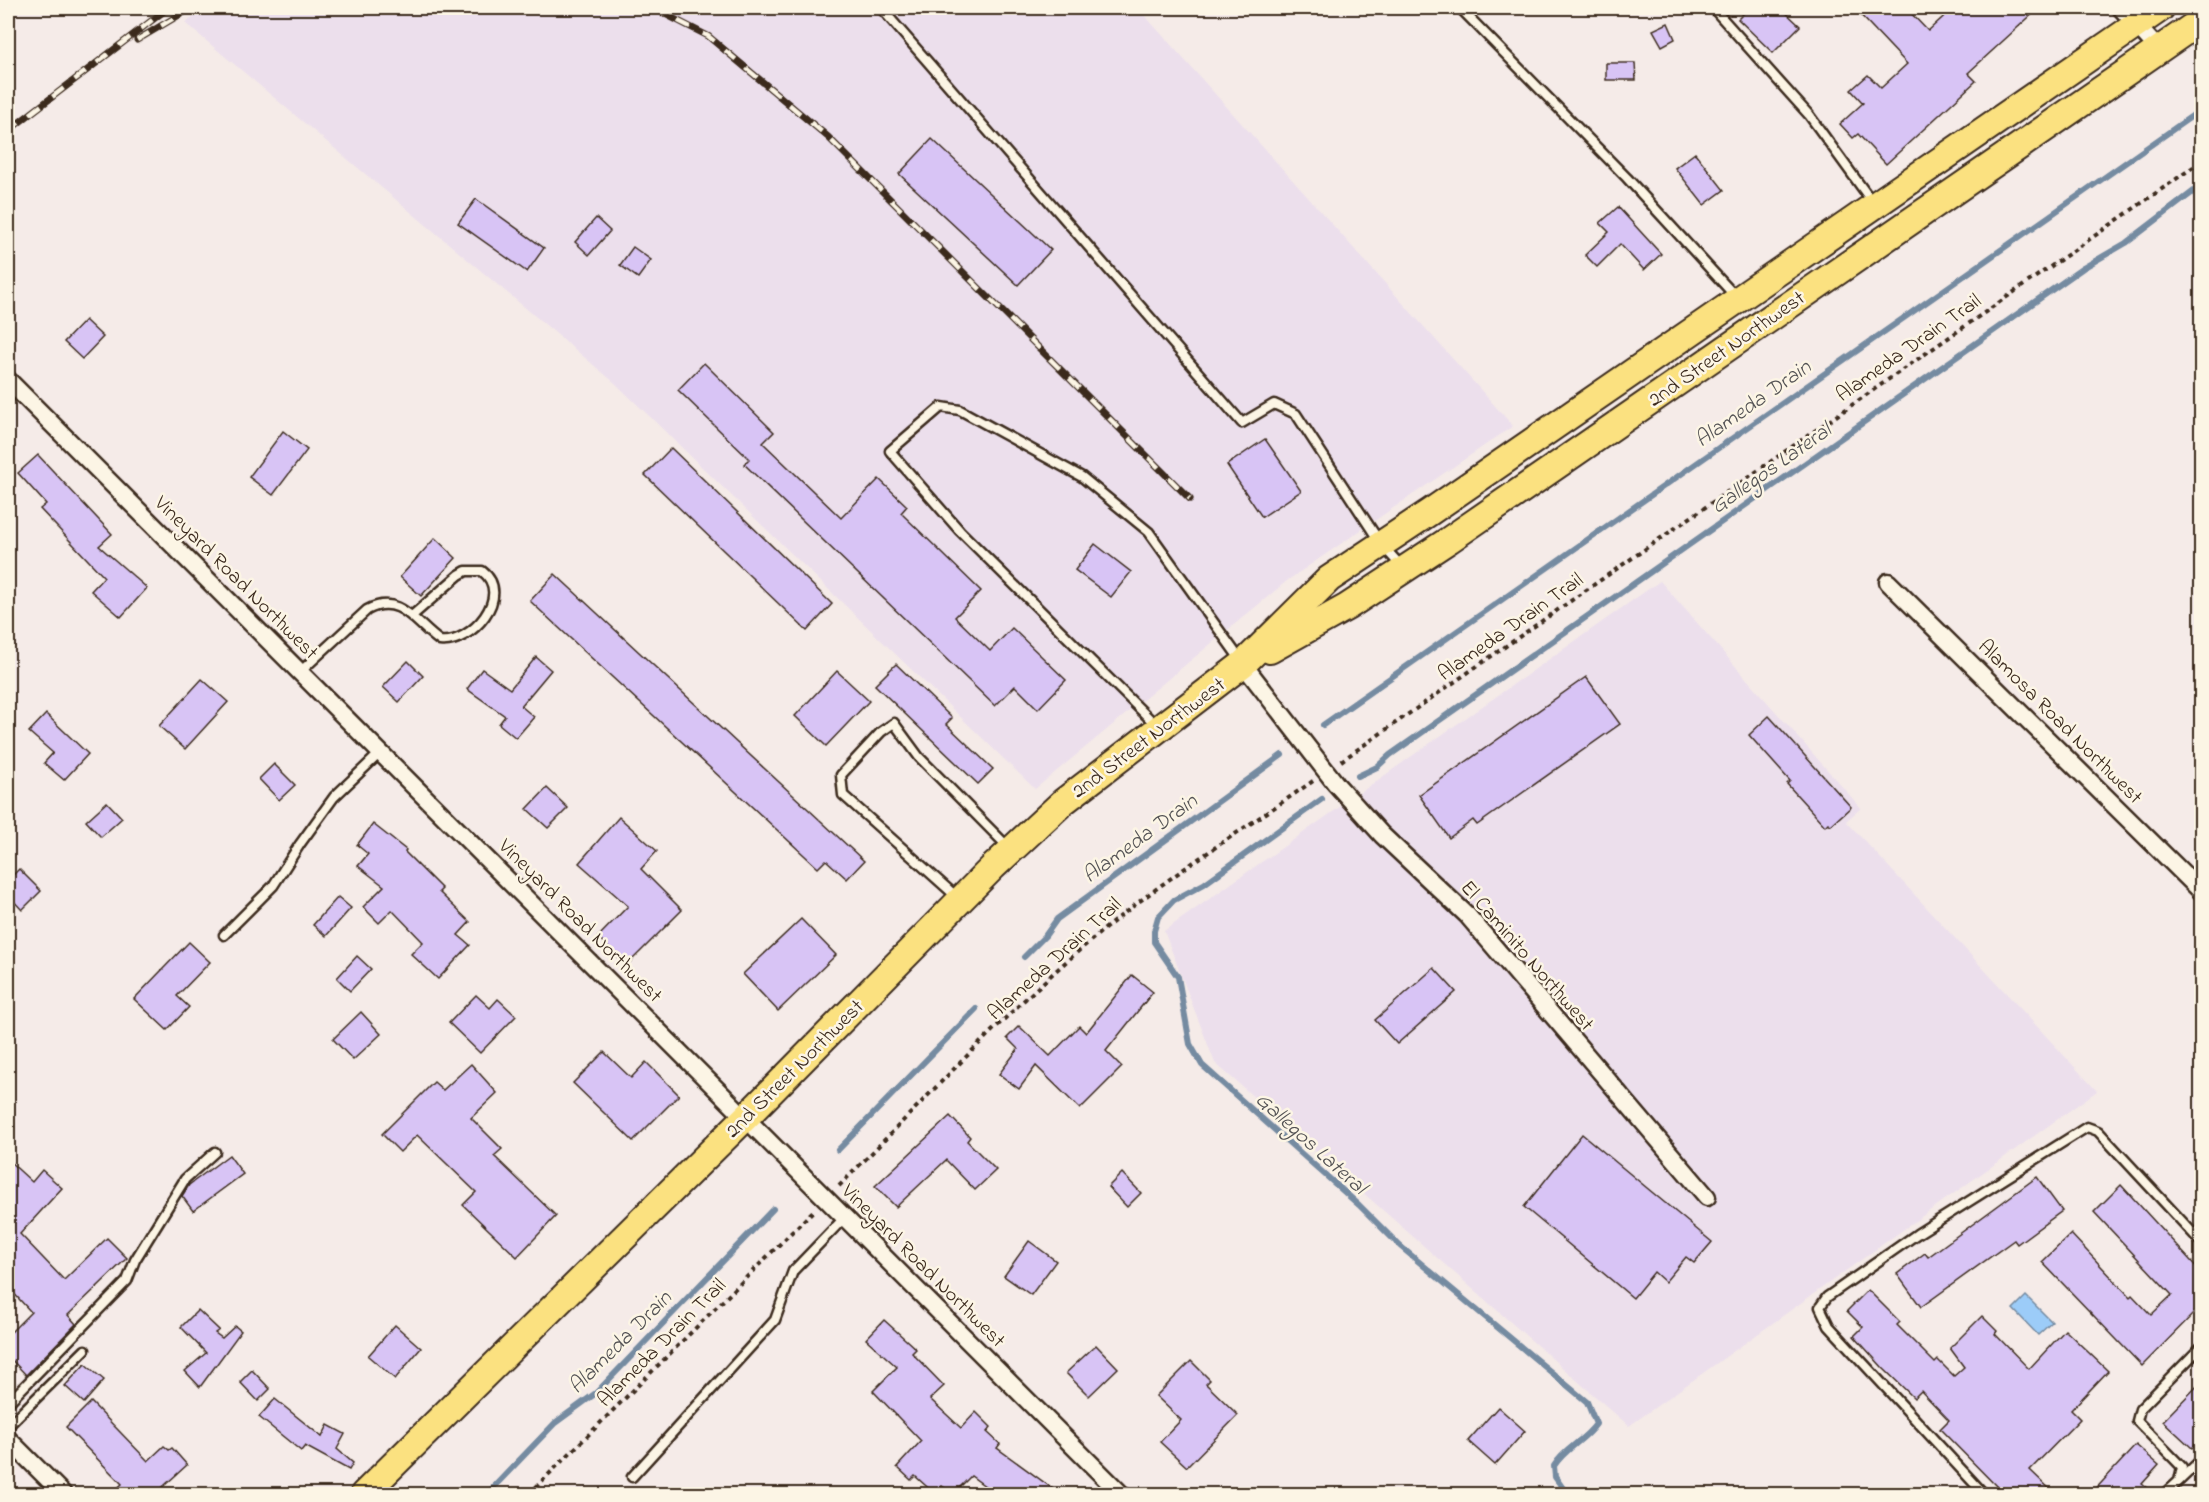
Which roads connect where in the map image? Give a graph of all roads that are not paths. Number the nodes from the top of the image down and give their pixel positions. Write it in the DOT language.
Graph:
graph roads {
  1 [pos="882,8"];
  2 [pos="1460,8"];
  3 [pos="1716,8"];
  4 [pos="2161,8"];
  5 [pos="2128,16"];
  6 [pos="2202,20"];
  7 [pos="2159,50"];
  8 [pos="1875,206"];
  9 [pos="1738,300"];
  10 [pos="8,380"];
  11 [pos="1381,544"];
  12 [pos="1404,569"];
  13 [pos="1888,582"];
  14 [pos="413,615"];
  15 [pos="1243,664"];
  16 [pos="300,672"];
  17 [pos="1159,728"];
  18 [pos="381,752"];
  19 [pos="1011,850"];
  20 [pos="2202,892"];
  21 [pos="960,900"];
  22 [pos="224,935"];
  23 [pos="746,1117"];
  24 [pos="215,1152"];
  25 [pos="1707,1197"];
  26 [pos="845,1217"];
  27 [pos="2202,1244"];
  28 [pos="2202,1346"];
  29 [pos="85,1350"];
  30 [pos="8,1403"];
  31 [pos="8,1426"];
  32 [pos="8,1439"];
  33 [pos="2202,1459"];
  34 [pos="632,1477"];
  35 [pos="2180,1481"];
  36 [pos="63,1494"];
  37 [pos="364,1494"];
  38 [pos="1121,1494"];
  39 [pos="1984,1494"];
  40 [pos="2165,1494"];
  1 -- 11 [label="lane"];
  2 -- 9 [label="lane"];
  3 -- 8 [label="lane"];
  4 -- 5 [label="main road, 2nd Street Northwest"];
  5 -- 7 [label="street"];
  5 -- 8 [label="main road, 2nd Street Northwest"];
  6 -- 7 [label="main road, 2nd Street Northwest"];
  7 -- 12 [label="main road, 2nd Street Northwest"];
  8 -- 9 [label="main road, 2nd Street Northwest"];
  9 -- 11 [label="main road, 2nd Street Northwest"];
  10 -- 16 [label="street, Vineyard Road Northwest"];
  11 -- 12 [label="lane"];
  11 -- 15 [label="main road, 2nd Street Northwest"];
  12 -- 15 [label="main road, 2nd Street Northwest"];
  13 -- 20 [label="street, Alamosa Road Northwest"];
  14 -- 14 [label="lane"];
  14 -- 16 [label="lane"];
  15 -- 17 [label="main road, 2nd Street Northwest"];
  15 -- 17 [label="lane"];
  15 -- 25 [label="street, El Caminito Northwest"];
  16 -- 18 [label="street, Vineyard Road Northwest"];
  17 -- 19 [label="main road, 2nd Street Northwest"];
  18 -- 22 [label="lane"];
  18 -- 23 [label="street, Vineyard Road Northwest"];
  19 -- 21 [label="main road, 2nd Street Northwest"];
  19 -- 21 [label="lane"];
  21 -- 23 [label="main road, 2nd Street Northwest"];
  23 -- 26 [label="street, Vineyard Road Northwest"];
  23 -- 37 [label="main road, 2nd Street Northwest"];
  24 -- 30 [label="lane"];
  26 -- 34 [label="lane"];
  26 -- 38 [label="street, Vineyard Road Northwest"];
  27 -- 39 [label="lane"];
  28 -- 35 [label="lane"];
  29 -- 31 [label="lane"];
  32 -- 36 [label="street"];
  33 -- 35 [label="lane"];
  35 -- 40 [label="lane"];
}
